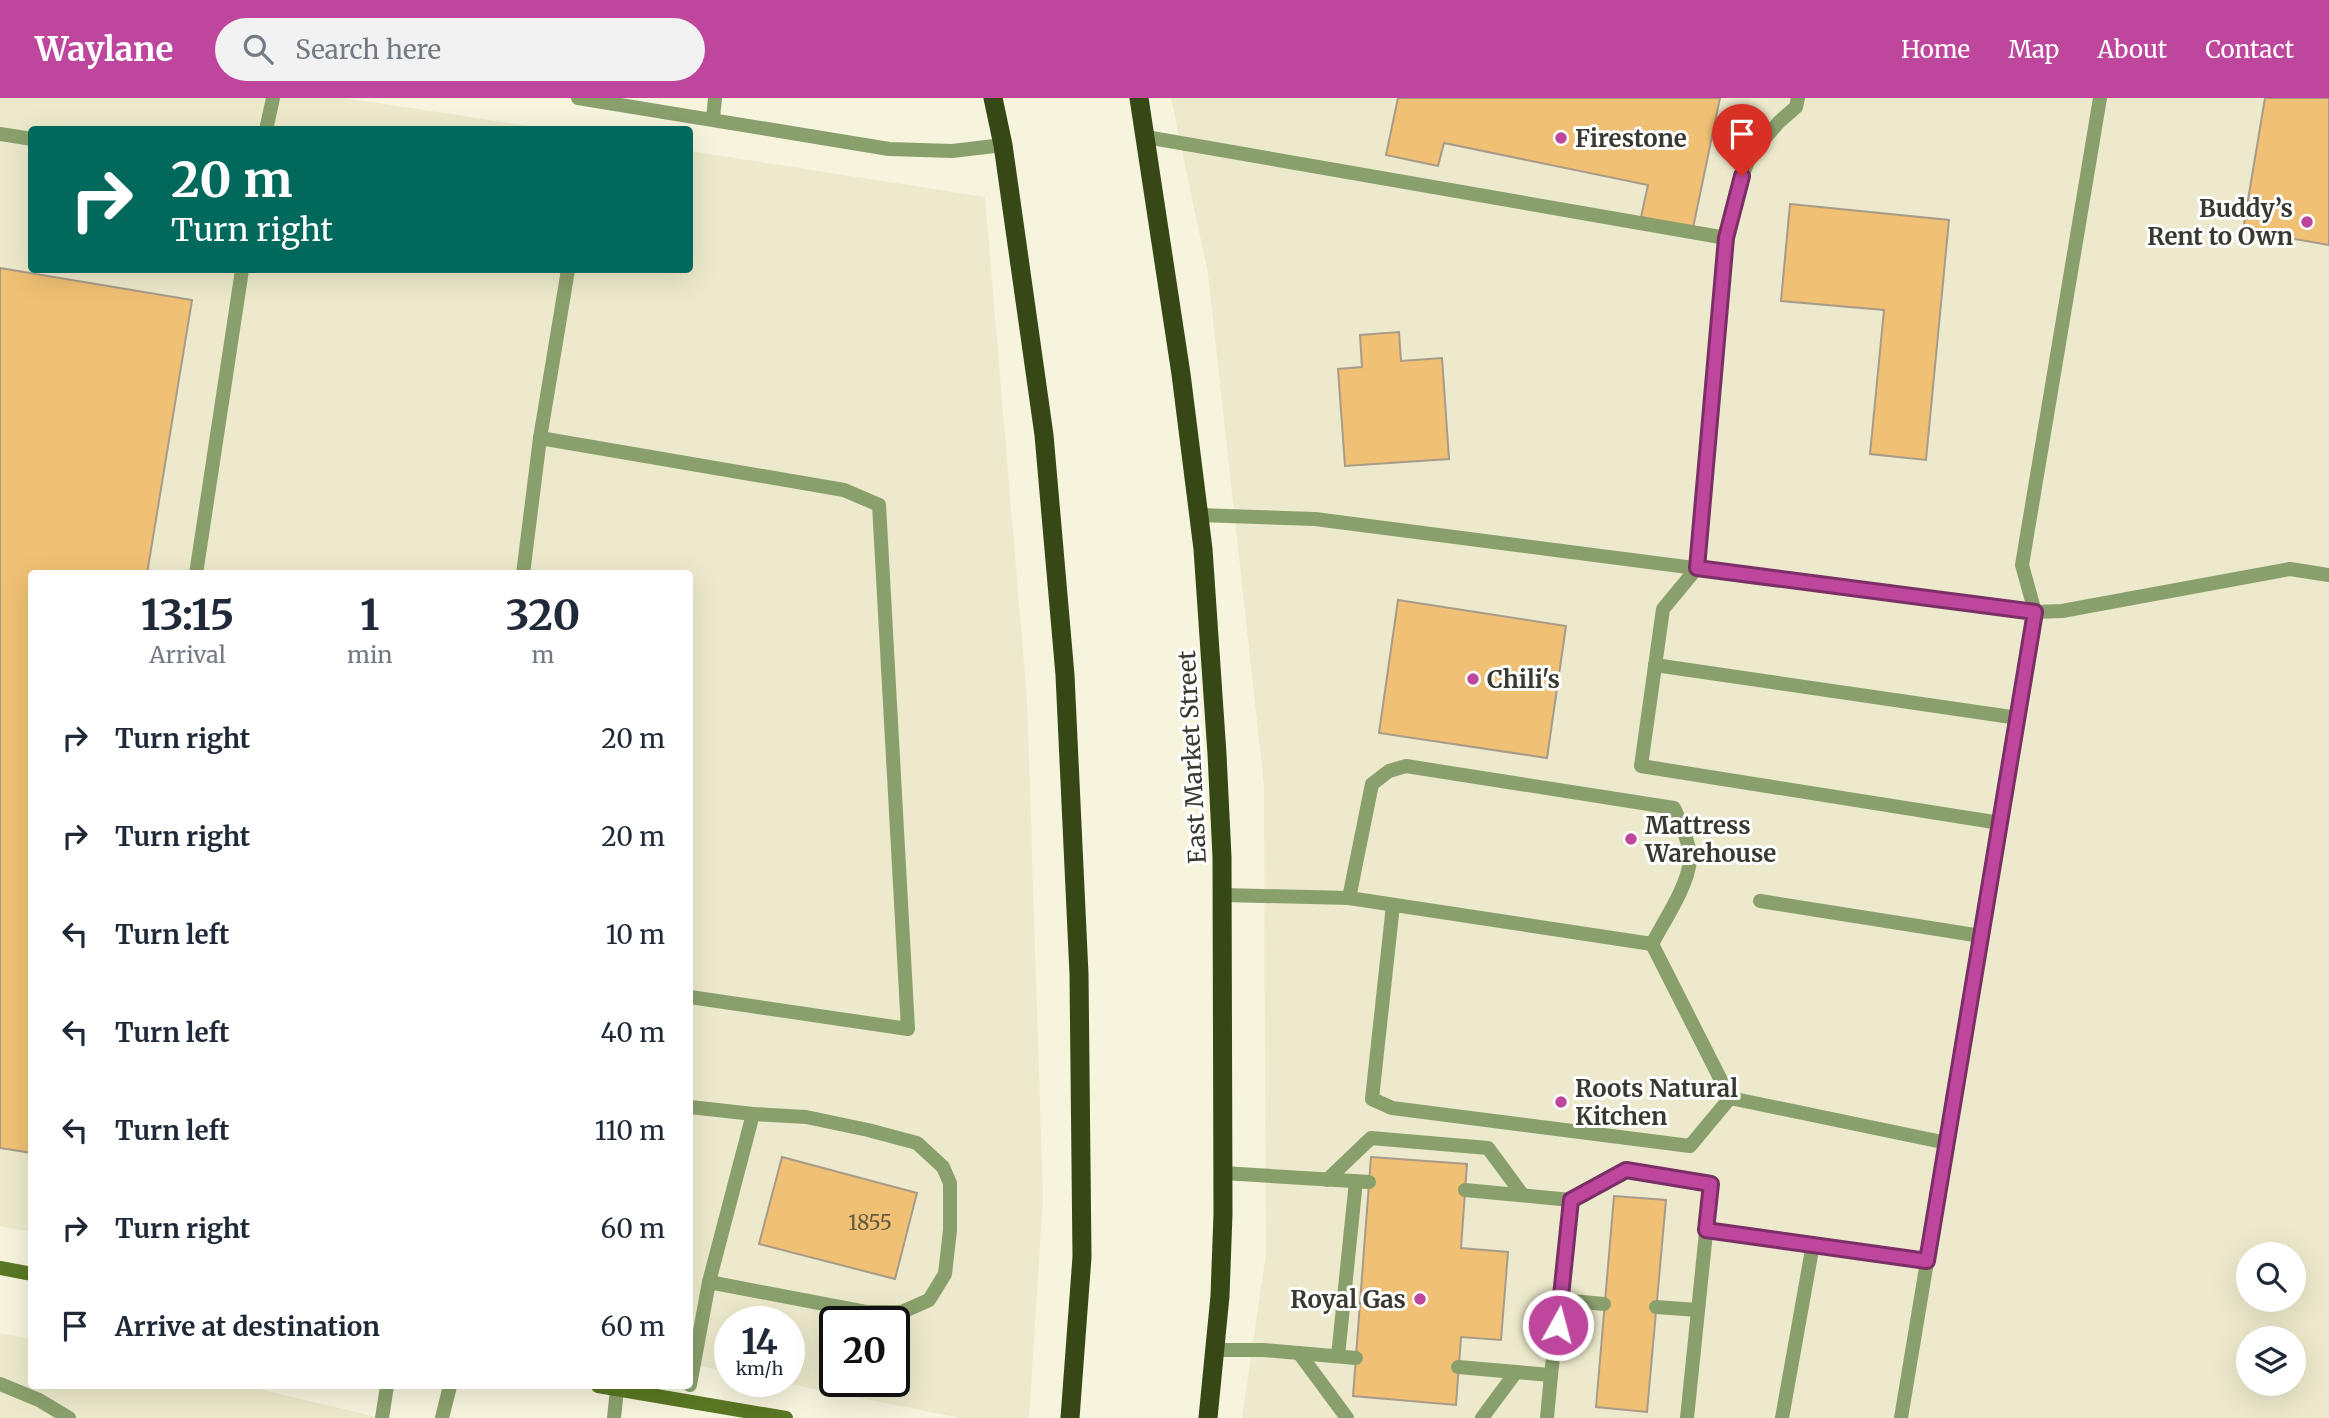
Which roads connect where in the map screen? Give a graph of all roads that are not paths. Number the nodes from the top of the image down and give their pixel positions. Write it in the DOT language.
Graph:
graph roads {
  1 [pos="273,98"];
  2 [pos="578,98"];
  3 [pos="715,98"];
  4 [pos="993,98"];
  5 [pos="1139,98"];
  6 [pos="1798,98"];
  7 [pos="2100,98"];
  8 [pos="713,118"];
  9 [pos="267,126"];
  10 [pos="0,134"];
  11 [pos="28,138"];
  12 [pos="1146,138"];
  13 [pos="1003,145"];
  14 [pos="1726,238"];
  15 [pos="242,273"];
  16 [pos="568,273"];
  17 [pos="540,438"];
  18 [pos="1199,515"];
  19 [pos="1697,568"];
  20 [pos="197,570"];
  21 [pos="524,570"];
  22 [pos="2329,575"];
  23 [pos="2035,612"];
  24 [pos="1655,665"];
  25 [pos="2018,718"];
  26 [pos="2000,823"];
  27 [pos="1223,895"];
  28 [pos="1349,898"];
  29 [pos="1760,901"];
  30 [pos="1393,905"];
  31 [pos="1981,936"];
  32 [pos="1652,944"];
  33 [pos="693,997"];
  34 [pos="1730,1098"];
  35 [pos="693,1107"];
  36 [pos="753,1114"];
  37 [pos="1947,1143"];
  38 [pos="1223,1173"];
  39 [pos="1328,1180"];
  40 [pos="1465,1190"];
  41 [pos="1522,1194"];
  42 [pos="1571,1200"];
  43 [pos="1706,1230"];
  44 [pos="1813,1244"];
  45 [pos="1927,1261"];
  46 [pos="0,1268"];
  47 [pos="28,1273"];
  48 [pos="709,1282"];
  49 [pos="1561,1300"];
  50 [pos="1604,1304"];
  51 [pos="1656,1307"];
  52 [pos="1698,1310"];
  53 [pos="1216,1350"];
  54 [pos="1299,1353"];
  55 [pos="1338,1356"];
  56 [pos="1356,1358"];
  57 [pos="693,1364"];
  58 [pos="1458,1367"];
  59 [pos="1516,1372"];
  60 [pos="1551,1375"];
  61 [pos="0,1384"];
  62 [pos="387,1389"];
  63 [pos="449,1389"];
  64 [pos="617,1389"];
  65 [pos="688,1389"];
  66 [pos="686,1401"];
  67 [pos="69,1418"];
  68 [pos="382,1418"];
  69 [pos="442,1418"];
  70 [pos="614,1418"];
  71 [pos="786,1418"];
  72 [pos="1070,1418"];
  73 [pos="1208,1418"];
  74 [pos="1347,1418"];
  75 [pos="1482,1418"];
  76 [pos="1547,1418"];
  77 [pos="1687,1418"];
  78 [pos="1782,1418"];
  79 [pos="1901,1418"];
  1 -- 9 [label="lane"];
  2 -- 8 [label="lane"];
  3 -- 8 [label="lane"];
  4 -- 13 [label="highway"];
  5 -- 12 [label="highway, East Market Street"];
  6 -- 14 [label="lane"];
  7 -- 23 [label="lane"];
  8 -- 13 [label="lane"];
  10 -- 11 [label="lane"];
  12 -- 14 [label="lane"];
  12 -- 18 [label="highway, East Market Street"];
  13 -- 72 [label="highway"];
  14 -- 19 [label="lane"];
  15 -- 20 [label="lane"];
  16 -- 17 [label="lane"];
  17 -- 21 [label="lane"];
  17 -- 33 [label="lane"];
  18 -- 19 [label="lane"];
  18 -- 27 [label="highway, East Market Street"];
  19 -- 23 [label="lane"];
  19 -- 24 [label="lane"];
  22 -- 23 [label="lane"];
  23 -- 25 [label="lane"];
  24 -- 25 [label="lane"];
  24 -- 26 [label="lane"];
  25 -- 26 [label="lane"];
  26 -- 31 [label="lane"];
  27 -- 28 [label="lane"];
  27 -- 38 [label="highway, East Market Street"];
  28 -- 30 [label="lane"];
  28 -- 32 [label="lane"];
  29 -- 31 [label="lane"];
  30 -- 32 [label="lane"];
  30 -- 34 [label="lane"];
  31 -- 37 [label="lane"];
  32 -- 34 [label="lane"];
  34 -- 37 [label="lane"];
  35 -- 36 [label="lane"];
  36 -- 48 [label="lane"];
  36 -- 48 [label="lane"];
  37 -- 45 [label="lane"];
  38 -- 39 [label="lane"];
  38 -- 53 [label="highway, East Market Street"];
  39 -- 41 [label="lane"];
  39 -- 55 [label="lane"];
  40 -- 41 [label="lane"];
  41 -- 42 [label="lane"];
  42 -- 43 [label="lane"];
  42 -- 49 [label="lane"];
  43 -- 44 [label="lane"];
  43 -- 52 [label="lane"];
  44 -- 45 [label="lane"];
  44 -- 78 [label="lane"];
  45 -- 79 [label="lane"];
  46 -- 47 [label="main road"];
  48 -- 57 [label="lane"];
  49 -- 50 [label="lane"];
  49 -- 60 [label="lane"];
  51 -- 52 [label="lane"];
  52 -- 77 [label="lane"];
  53 -- 54 [label="lane"];
  53 -- 73 [label="highway, East Market Street"];
  54 -- 55 [label="lane"];
  54 -- 74 [label="lane"];
  55 -- 56 [label="lane"];
  58 -- 59 [label="lane"];
  59 -- 60 [label="lane"];
  59 -- 75 [label="lane"];
  60 -- 76 [label="lane"];
  61 -- 67 [label="lane"];
  62 -- 68 [label="lane"];
  63 -- 69 [label="lane"];
  64 -- 66 [label="main road"];
  64 -- 70 [label="lane"];
  65 -- 66 [label="lane"];
  66 -- 71 [label="main road"];
}
